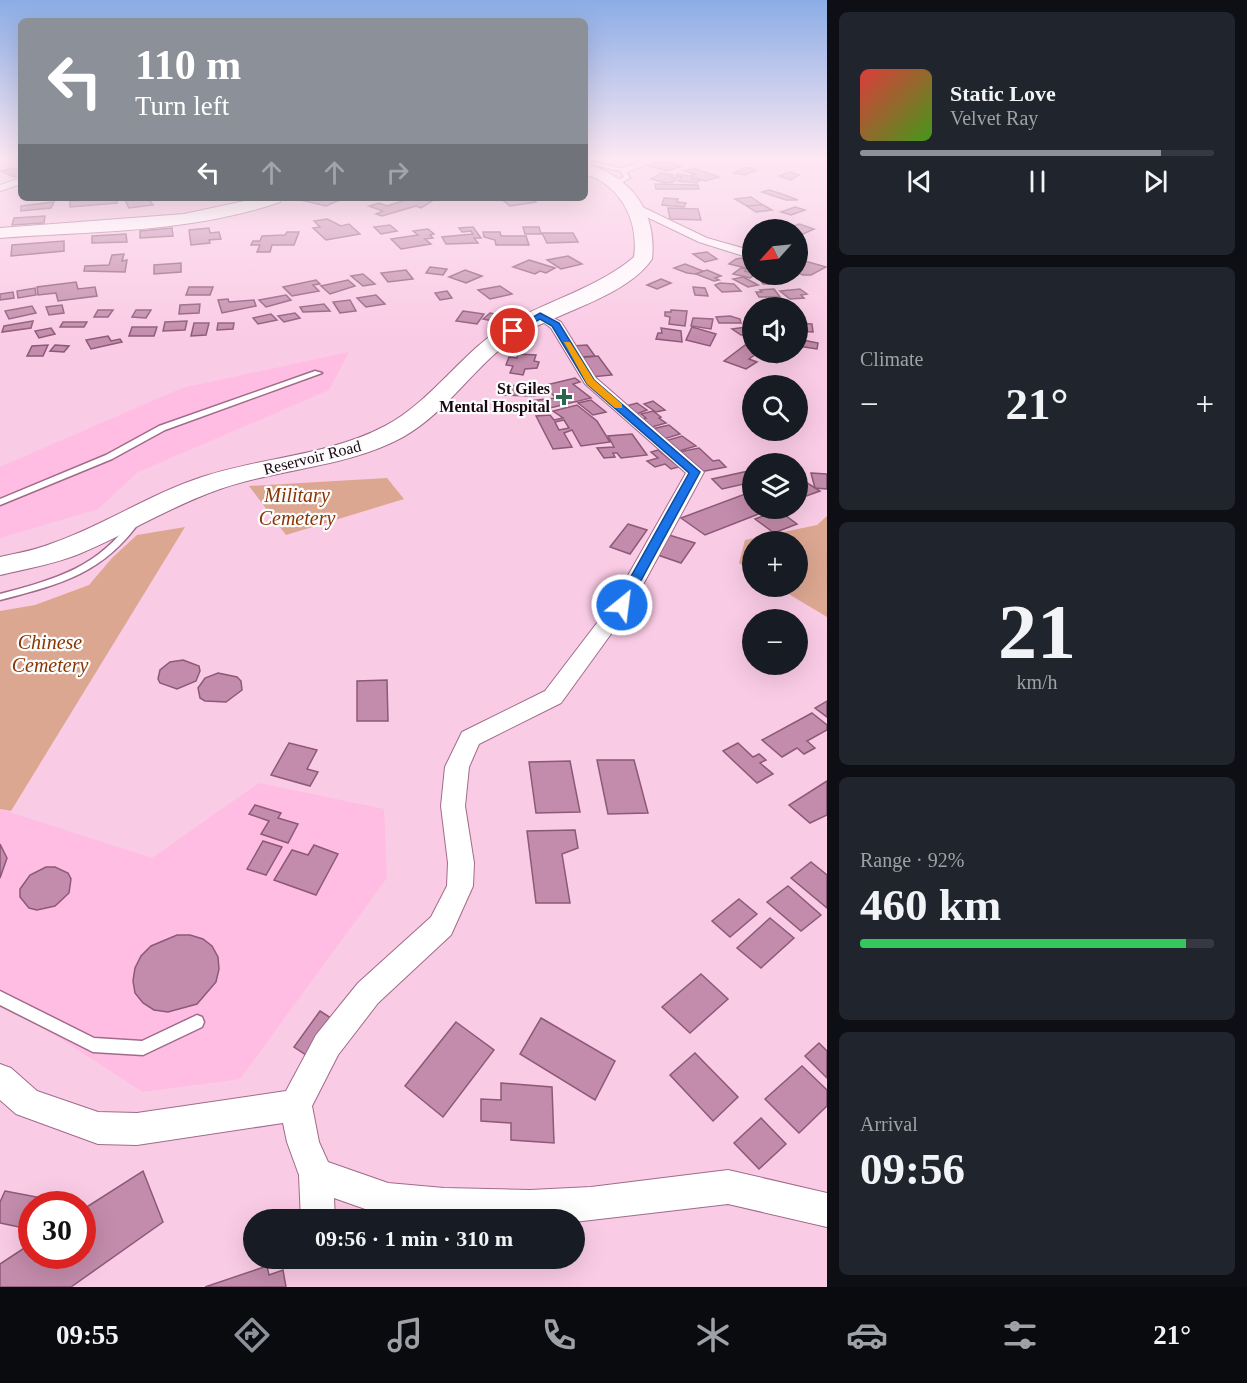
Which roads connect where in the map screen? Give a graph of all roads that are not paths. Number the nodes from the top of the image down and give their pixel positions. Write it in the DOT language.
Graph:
graph roads {
  1 [pos="189,218"];
  2 [pos="637,218"];
  3 [pos="657,218"];
  4 [pos="0,233"];
  5 [pos="742,252"];
  6 [pos="540,315"];
  7 [pos="318,373"];
  8 [pos="0,502"];
  9 [pos="140,512"];
  10 [pos="0,566"];
  11 [pos="0,597"];
  12 [pos="0,998"];
  13 [pos="197,1022"];
  14 [pos="0,1079"];
  15 [pos="296,1106"];
  16 [pos="316,1175"];
  17 [pos="318,1209"];
  18 [pos="827,1210"];
  1 -- 4 [label="main road"];
  2 -- 6 [label="main road, Reservoir Road"];
  3 -- 5 [label="street"];
  6 -- 9 [label="main road, Reservoir Road"];
  6 -- 15 [label="street"];
  7 -- 8 [label="lane"];
  9 -- 10 [label="main road, Reservoir Road"];
  9 -- 11 [label="lane"];
  12 -- 13 [label="lane"];
  14 -- 15 [label="street"];
  15 -- 16 [label="street"];
  16 -- 17 [label="street"];
  16 -- 18 [label="street"];
}
